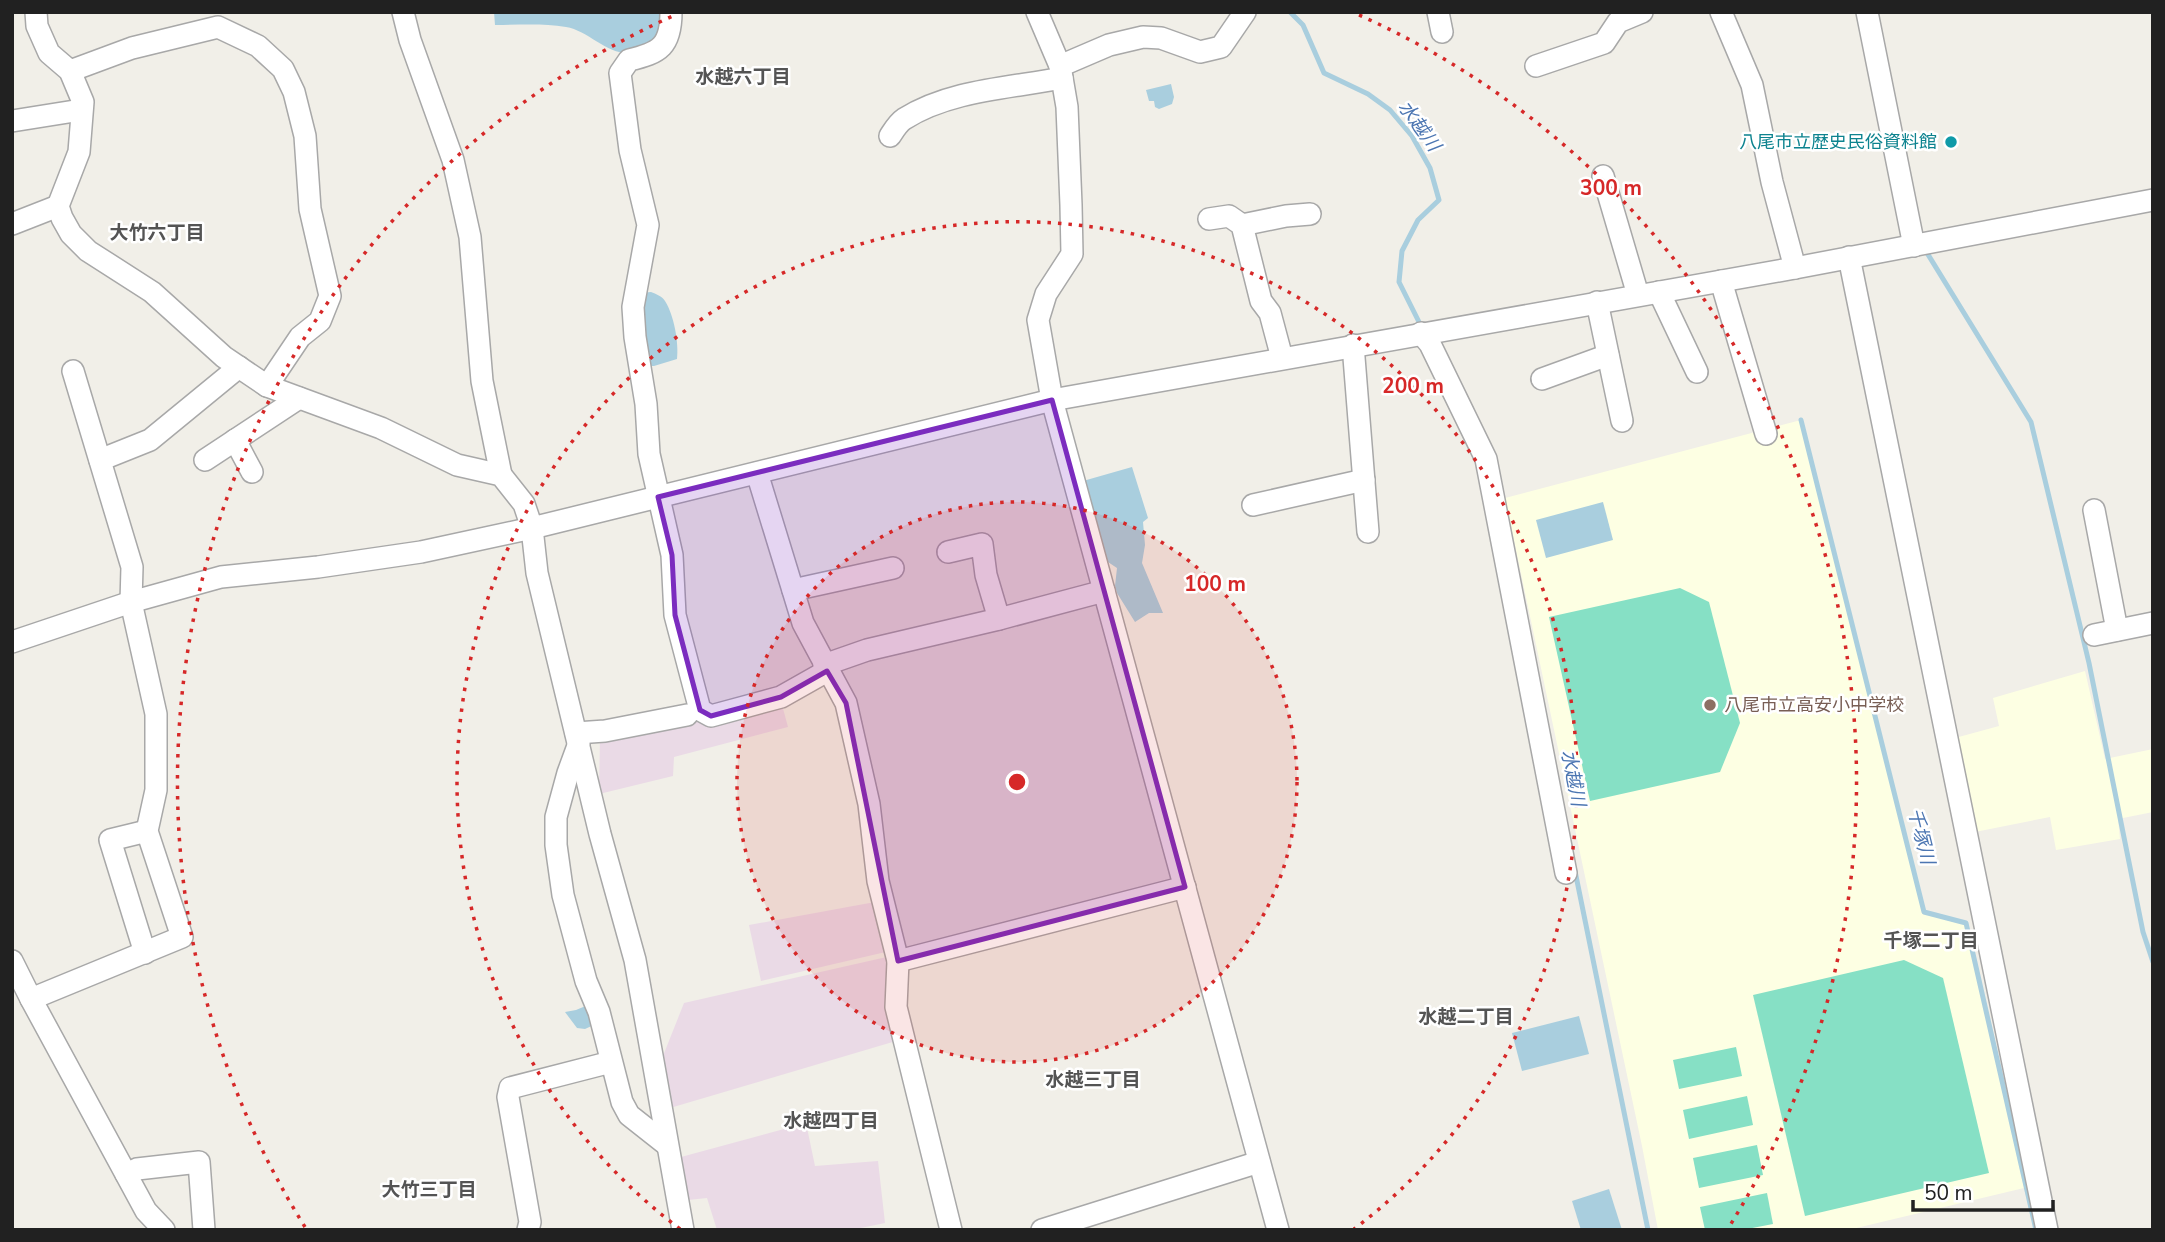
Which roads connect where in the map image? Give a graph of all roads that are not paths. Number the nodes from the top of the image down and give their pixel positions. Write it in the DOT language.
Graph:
graph roads {
  1 [pos="36,12"];
  2 [pos="403,12"];
  3 [pos="671,12"];
  4 [pos="1037,12"];
  5 [pos="1245,12"];
  6 [pos="1642,12"];
  7 [pos="1721,12"];
  8 [pos="1867,12"];
  9 [pos="217,20"];
  10 [pos="1536,66"];
  11 [pos="70,71"];
  12 [pos="1061,72"];
  13 [pos="81,110"];
  14 [pos="12,121"];
  15 [pos="890,136"];
  16 [pos="1603,176"];
  17 [pos="2153,200"];
  18 [pos="58,206"];
  19 [pos="1310,214"];
  20 [pos="14,218"];
  21 [pos="1209,219"];
  22 [pos="1242,225"];
  23 [pos="1920,244"];
  24 [pos="1849,257"];
  25 [pos="1795,268"];
  26 [pos="1721,281"];
  27 [pos="1648,293"];
  28 [pos="1597,302"];
  29 [pos="1421,333"];
  30 [pos="1353,345"];
  31 [pos="1608,355"];
  32 [pos="1282,358"];
  33 [pos="239,367"];
  34 [pos="73,371"];
  35 [pos="1697,372"];
  36 [pos="1542,379"];
  37 [pos="267,386"];
  38 [pos="299,398"];
  39 [pos="1052,400"];
  40 [pos="1622,421"];
  41 [pos="1766,434"];
  42 [pos="235,440"];
  43 [pos="100,460"];
  44 [pos="205,460"];
  45 [pos="252,472"];
  46 [pos="757,473"];
  47 [pos="500,475"];
  48 [pos="1364,480"];
  49 [pos="659,497"];
  50 [pos="1253,505"];
  51 [pos="2094,510"];
  52 [pos="532,528"];
  53 [pos="1368,532"];
  54 [pos="948,552"];
  55 [pos="893,568"];
  56 [pos="793,590"];
  57 [pos="1104,591"];
  58 [pos="131,602"];
  59 [pos="999,619"];
  60 [pos="2153,623"];
  61 [pos="2117,630"];
  62 [pos="2094,635"];
  63 [pos="12,642"];
  64 [pos="825,668"];
  65 [pos="687,715"];
  66 [pos="577,738"];
  67 [pos="147,831"];
  68 [pos="1566,873"];
  69 [pos="1185,887"];
  70 [pos="145,953"];
  71 [pos="12,961"];
  72 [pos="898,961"];
  73 [pos="31,999"];
  74 [pos="611,1062"];
  75 [pos="667,1145"];
  76 [pos="1259,1162"];
  77 [pos="126,1174"];
  78 [pos="164,1230"];
  79 [pos="204,1230"];
  80 [pos="528,1230"];
  81 [pos="683,1230"];
  82 [pos="951,1230"];
  83 [pos="1042,1230"];
  84 [pos="1278,1230"];
  85 [pos="2047,1230"];
  1 -- 11 [label="street"];
  2 -- 47 [label="street"];
  3 -- 49 [label="street"];
  4 -- 12 [label="street"];
  5 -- 12 [label="street"];
  6 -- 10 [label="street"];
  7 -- 25 [label="street"];
  8 -- 23 [label="street"];
  9 -- 11 [label="street"];
  9 -- 37 [label="street"];
  11 -- 13 [label="street"];
  12 -- 15 [label="street"];
  12 -- 39 [label="street"];
  13 -- 14 [label="street"];
  13 -- 18 [label="street"];
  16 -- 27 [label="street"];
  17 -- 23 [label="street"];
  18 -- 20 [label="street"];
  18 -- 33 [label="street"];
  19 -- 22 [label="street"];
  21 -- 22 [label="street"];
  22 -- 32 [label="street"];
  23 -- 24 [label="street"];
  24 -- 25 [label="street"];
  24 -- 85 [label="street"];
  25 -- 26 [label="street"];
  26 -- 27 [label="street"];
  26 -- 41 [label="street"];
  27 -- 28 [label="street"];
  27 -- 35 [label="street"];
  28 -- 29 [label="street"];
  28 -- 31 [label="street"];
  29 -- 30 [label="street"];
  29 -- 68 [label="street"];
  30 -- 32 [label="street"];
  30 -- 48 [label="street"];
  31 -- 36 [label="street"];
  31 -- 40 [label="street"];
  32 -- 39 [label="street"];
  33 -- 37 [label="street"];
  33 -- 43 [label="street"];
  34 -- 43 [label="street"];
  37 -- 38 [label="street"];
  38 -- 42 [label="street"];
  38 -- 47 [label="street"];
  39 -- 46 [label="street"];
  39 -- 57 [label="street"];
  42 -- 44 [label="street"];
  42 -- 45 [label="street"];
  43 -- 58 [label="street"];
  46 -- 49 [label="street"];
  46 -- 56 [label="street"];
  47 -- 52 [label="street"];
  48 -- 50 [label="street"];
  48 -- 53 [label="street"];
  49 -- 52 [label="street"];
  49 -- 64 [label="street"];
  51 -- 61 [label="street"];
  52 -- 58 [label="street"];
  52 -- 66 [label="street"];
  54 -- 59 [label="street"];
  55 -- 56 [label="street"];
  56 -- 64 [label="street"];
  57 -- 59 [label="street"];
  57 -- 69 [label="street"];
  58 -- 63 [label="street"];
  58 -- 67 [label="street"];
  59 -- 64 [label="street"];
  60 -- 61 [label="street"];
  61 -- 62 [label="street"];
  64 -- 72 [label="street"];
  65 -- 66 [label="street"];
  66 -- 74 [label="street"];
  66 -- 75 [label="street"];
  67 -- 70 [label="street"];
  67 -- 70 [label="street"];
  69 -- 72 [label="street"];
  69 -- 76 [label="street"];
  70 -- 73 [label="street"];
  71 -- 73 [label="street"];
  72 -- 82 [label="street"];
  73 -- 77 [label="street"];
  74 -- 75 [label="street"];
  74 -- 80 [label="street"];
  75 -- 81 [label="street"];
  76 -- 83 [label="street"];
  76 -- 84 [label="street"];
  77 -- 78 [label="street"];
  77 -- 79 [label="street"];
}
